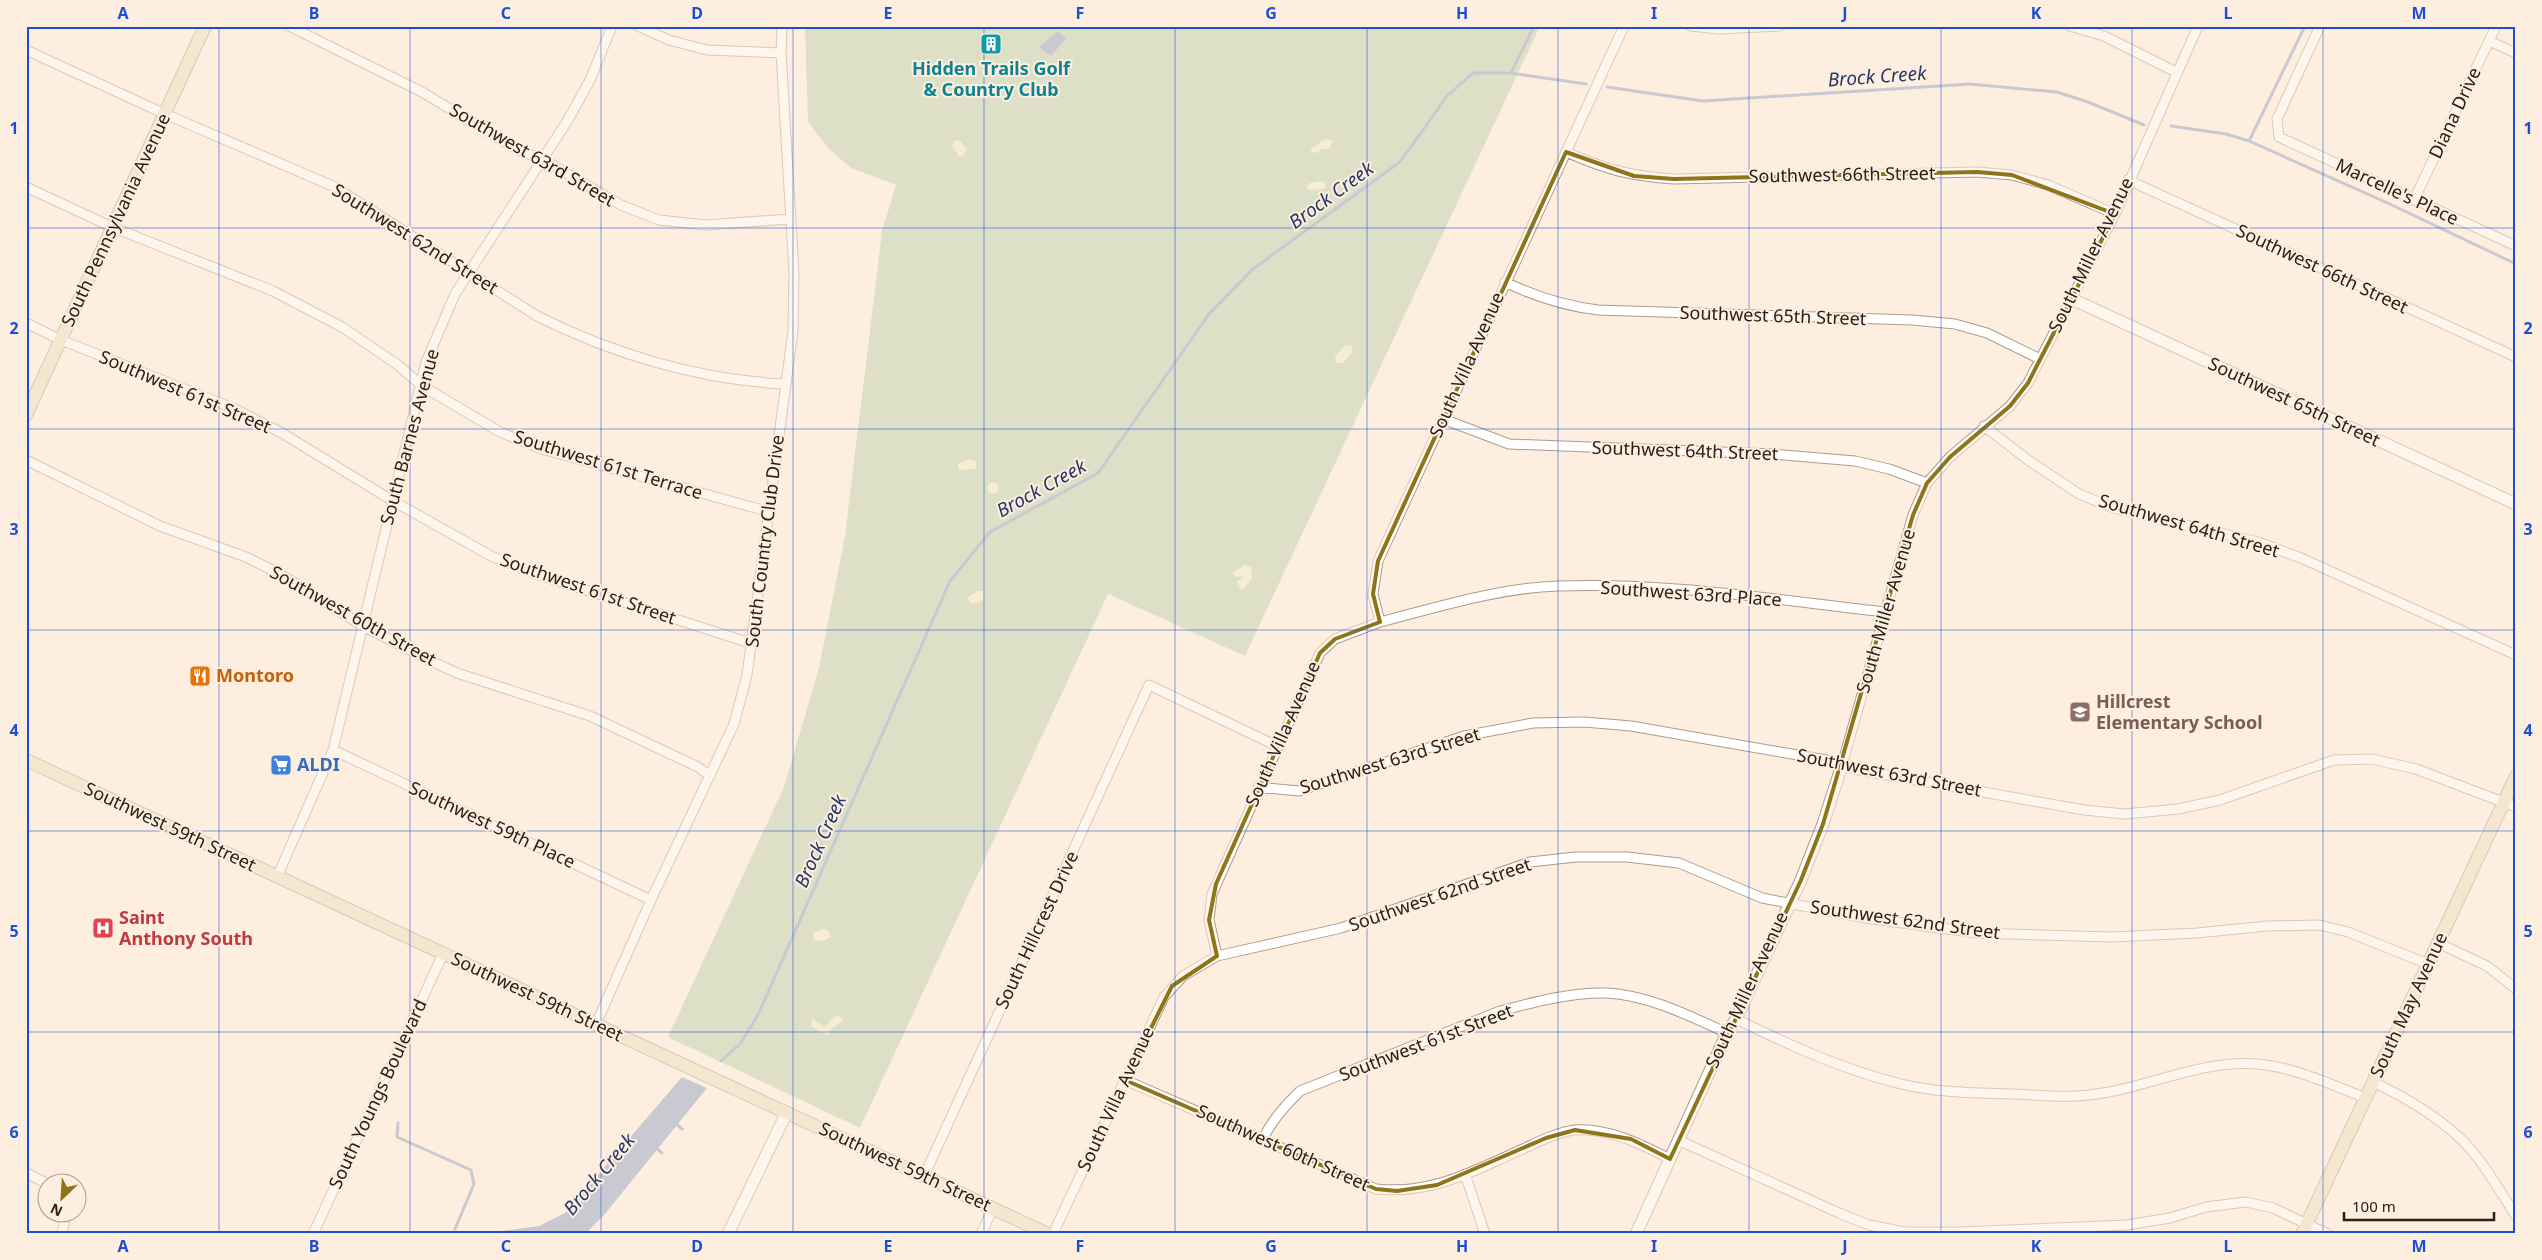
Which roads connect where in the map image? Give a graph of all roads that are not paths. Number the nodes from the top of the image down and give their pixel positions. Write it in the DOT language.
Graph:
graph roads {
  1 [pos="205,26"];
  2 [pos="290,26"];
  3 [pos="612,26"];
  4 [pos="638,26"];
  5 [pos="782,26"];
  6 [pos="1624,26"];
  7 [pos="1691,26"];
  8 [pos="1779,26"];
  9 [pos="2070,26"];
  10 [pos="2198,26"];
  11 [pos="2320,26"];
  12 [pos="2496,26"];
  13 [pos="2489,41"];
  14 [pos="26,50"];
  15 [pos="782,53"];
  16 [pos="2516,53"];
  17 [pos="2176,72"];
  18 [pos="165,114"];
  19 [pos="1566,152"];
  20 [pos="544,160"];
  21 [pos="2128,180"];
  22 [pos="26,187"];
  23 [pos="2414,200"];
  24 [pos="2115,214"];
  25 [pos="790,219"];
  26 [pos="112,228"];
  27 [pos="2516,246"];
  28 [pos="470,273"];
  29 [pos="1505,282"];
  30 [pos="2072,299"];
  31 [pos="26,323"];
  32 [pos="61,340"];
  33 [pos="2516,357"];
  34 [pos="2040,359"];
  35 [pos="785,384"];
  36 [pos="422,386"];
  37 [pos="26,415"];
  38 [pos="1443,419"];
  39 [pos="1984,426"];
  40 [pos="26,460"];
  41 [pos="1927,483"];
  42 [pos="393,501"];
  43 [pos="2516,504"];
  44 [pos="770,512"];
  45 [pos="1885,612"];
  46 [pos="1380,622"];
  47 [pos="363,626"];
  48 [pos="753,644"];
  49 [pos="2516,655"];
  50 [pos="1277,746"];
  51 [pos="333,750"];
  52 [pos="26,760"];
  53 [pos="1842,765"];
  54 [pos="710,776"];
  55 [pos="2516,776"];
  56 [pos="1258,787"];
  57 [pos="2504,802"];
  58 [pos="2516,807"];
  59 [pos="277,877"];
  60 [pos="651,900"];
  61 [pos="1789,902"];
  62 [pos="2438,943"];
  63 [pos="443,954"];
  64 [pos="1217,956"];
  65 [pos="2428,964"];
  66 [pos="2516,989"];
  67 [pos="1736,1019"];
  68 [pos="596,1024"];
  69 [pos="1727,1033"];
  70 [pos="1125,1080"];
  71 [pos="2373,1082"];
  72 [pos="2366,1098"];
  73 [pos="787,1112"];
  74 [pos="1263,1139"];
  75 [pos="1678,1140"];
  76 [pos="1670,1159"];
  77 [pos="26,1173"];
  78 [pos="1464,1174"];
  79 [pos="924,1176"];
  80 [pos="38,1179"];
  81 [pos="992,1208"];
  82 [pos="2516,1216"];
  83 [pos="2305,1228"];
  84 [pos="313,1234"];
  85 [pos="728,1234"];
  86 [pos="981,1234"];
  87 [pos="1048,1234"];
  88 [pos="1053,1234"];
  89 [pos="1485,1234"];
  90 [pos="1636,1234"];
  91 [pos="2328,1234"];
  1 -- 18 [label="main road, South Pennsylvania Avenue"];
  2 -- 20 [label="street, Southwest 63rd Street"];
  3 -- 20 [label="street, South Barnes Avenue"];
  4 -- 15 [label="street"];
  5 -- 15 [label="street, South Country Club Drive"];
  6 -- 19 [label="street, South Villa Avenue"];
  7 -- 8 [label="street"];
  9 -- 17 [label="street"];
  10 -- 17 [label="street, South Miller Avenue"];
  11 -- 23 [label="street, Marcelle's Place"];
  12 -- 13 [label="street, Diana Drive"];
  13 -- 16 [label="street"];
  13 -- 23 [label="street, Diana Drive"];
  14 -- 18 [label="street, Southwest 62nd Street"];
  15 -- 25 [label="street, South Country Club Drive"];
  17 -- 21 [label="street, South Miller Avenue"];
  18 -- 26 [label="main road, South Pennsylvania Avenue"];
  18 -- 28 [label="street, Southwest 62nd Street"];
  19 -- 24 [label="street, Southwest 66th Street"];
  19 -- 29 [label="street, South Villa Avenue"];
  20 -- 25 [label="street, Southwest 63rd Street"];
  20 -- 28 [label="street, South Barnes Avenue"];
  21 -- 24 [label="street, South Miller Avenue"];
  21 -- 33 [label="street, Southwest 66th Street"];
  22 -- 26 [label="street, Southwest 61st Terrace"];
  23 -- 27 [label="street, Marcelle's Place"];
  24 -- 30 [label="street, South Miller Avenue"];
  25 -- 35 [label="street, South Country Club Drive"];
  26 -- 32 [label="main road, South Pennsylvania Avenue"];
  26 -- 36 [label="street, Southwest 61st Terrace"];
  28 -- 35 [label="street, Southwest 62nd Street"];
  28 -- 36 [label="street, South Barnes Avenue"];
  29 -- 34 [label="street, Southwest 65th Street"];
  29 -- 38 [label="street, South Villa Avenue"];
  30 -- 34 [label="street, South Miller Avenue"];
  30 -- 43 [label="street, Southwest 65th Street"];
  31 -- 32 [label="street, Southwest 61st Street"];
  32 -- 37 [label="main road, South Pennsylvania Avenue"];
  32 -- 42 [label="street, Southwest 61st Street"];
  34 -- 39 [label="street, South Miller Avenue"];
  35 -- 44 [label="street, South Country Club Drive"];
  36 -- 42 [label="street, South Barnes Avenue"];
  36 -- 44 [label="street, Southwest 61st Terrace"];
  38 -- 41 [label="street, Southwest 64th Street"];
  38 -- 46 [label="street, South Villa Avenue"];
  39 -- 41 [label="street, South Miller Avenue"];
  39 -- 49 [label="street, Southwest 64th Street"];
  40 -- 47 [label="street, Southwest 60th Street"];
  41 -- 45 [label="street, South Miller Avenue"];
  42 -- 47 [label="street, South Barnes Avenue"];
  42 -- 48 [label="street, Southwest 61st Street"];
  44 -- 48 [label="street, South Country Club Drive"];
  45 -- 46 [label="street, Southwest 63rd Place"];
  45 -- 53 [label="street, South Miller Avenue"];
  46 -- 50 [label="street, South Villa Avenue"];
  47 -- 51 [label="street, South Barnes Avenue"];
  47 -- 54 [label="street, Southwest 60th Street"];
  48 -- 54 [label="street, South Country Club Drive"];
  50 -- 56 [label="street, South Villa Avenue"];
  50 -- 79 [label="street, South Hillcrest Drive"];
  51 -- 59 [label="street, South Barnes Avenue"];
  51 -- 60 [label="street, Southwest 59th Place"];
  52 -- 59 [label="main road, Southwest 59th Street"];
  53 -- 56 [label="street, Southwest 63rd Street"];
  53 -- 57 [label="street, Southwest 63rd Street"];
  53 -- 61 [label="street, South Miller Avenue"];
  54 -- 60 [label="street, South Country Club Drive"];
  55 -- 57 [label="main road, South May Avenue"];
  56 -- 64 [label="street, South Villa Avenue"];
  57 -- 58 [label="street, Southwest 63rd Street"];
  57 -- 62 [label="main road, South May Avenue"];
  59 -- 63 [label="main road, Southwest 59th Street"];
  60 -- 68 [label="street, South Country Club Drive"];
  61 -- 64 [label="street, Southwest 62nd Street"];
  61 -- 65 [label="street, Southwest 62nd Street"];
  61 -- 67 [label="street, South Miller Avenue"];
  62 -- 65 [label="main road, South May Avenue"];
  62 -- 66 [label="street"];
  63 -- 68 [label="main road, Southwest 59th Street"];
  63 -- 84 [label="street, South Youngs Boulevard"];
  64 -- 70 [label="street, South Villa Avenue"];
  65 -- 71 [label="main road, South May Avenue"];
  67 -- 69 [label="street, South Miller Avenue"];
  67 -- 72 [label="street"];
  68 -- 73 [label="main road, Southwest 59th Street"];
  69 -- 74 [label="street, Southwest 61st Street"];
  69 -- 75 [label="street, South Miller Avenue"];
  70 -- 74 [label="street, Southwest 60th Street"];
  70 -- 88 [label="street, South Villa Avenue"];
  71 -- 72 [label="main road, South May Avenue"];
  71 -- 82 [label="street"];
  72 -- 83 [label="main road, South May Avenue"];
  73 -- 79 [label="main road, Southwest 59th Street"];
  73 -- 85 [label="street"];
  74 -- 78 [label="street, Southwest 60th Street"];
  75 -- 76 [label="street, South Miller Avenue"];
  75 -- 83 [label="street"];
  76 -- 78 [label="street, Southwest 60th Street"];
  76 -- 90 [label="street, South Miller Avenue"];
  77 -- 80 [label="street"];
  78 -- 89 [label="street"];
  79 -- 81 [label="main road, Southwest 59th Street"];
  81 -- 86 [label="street"];
  81 -- 87 [label="main road, Southwest 59th Street"];
  83 -- 91 [label="street"];
}
